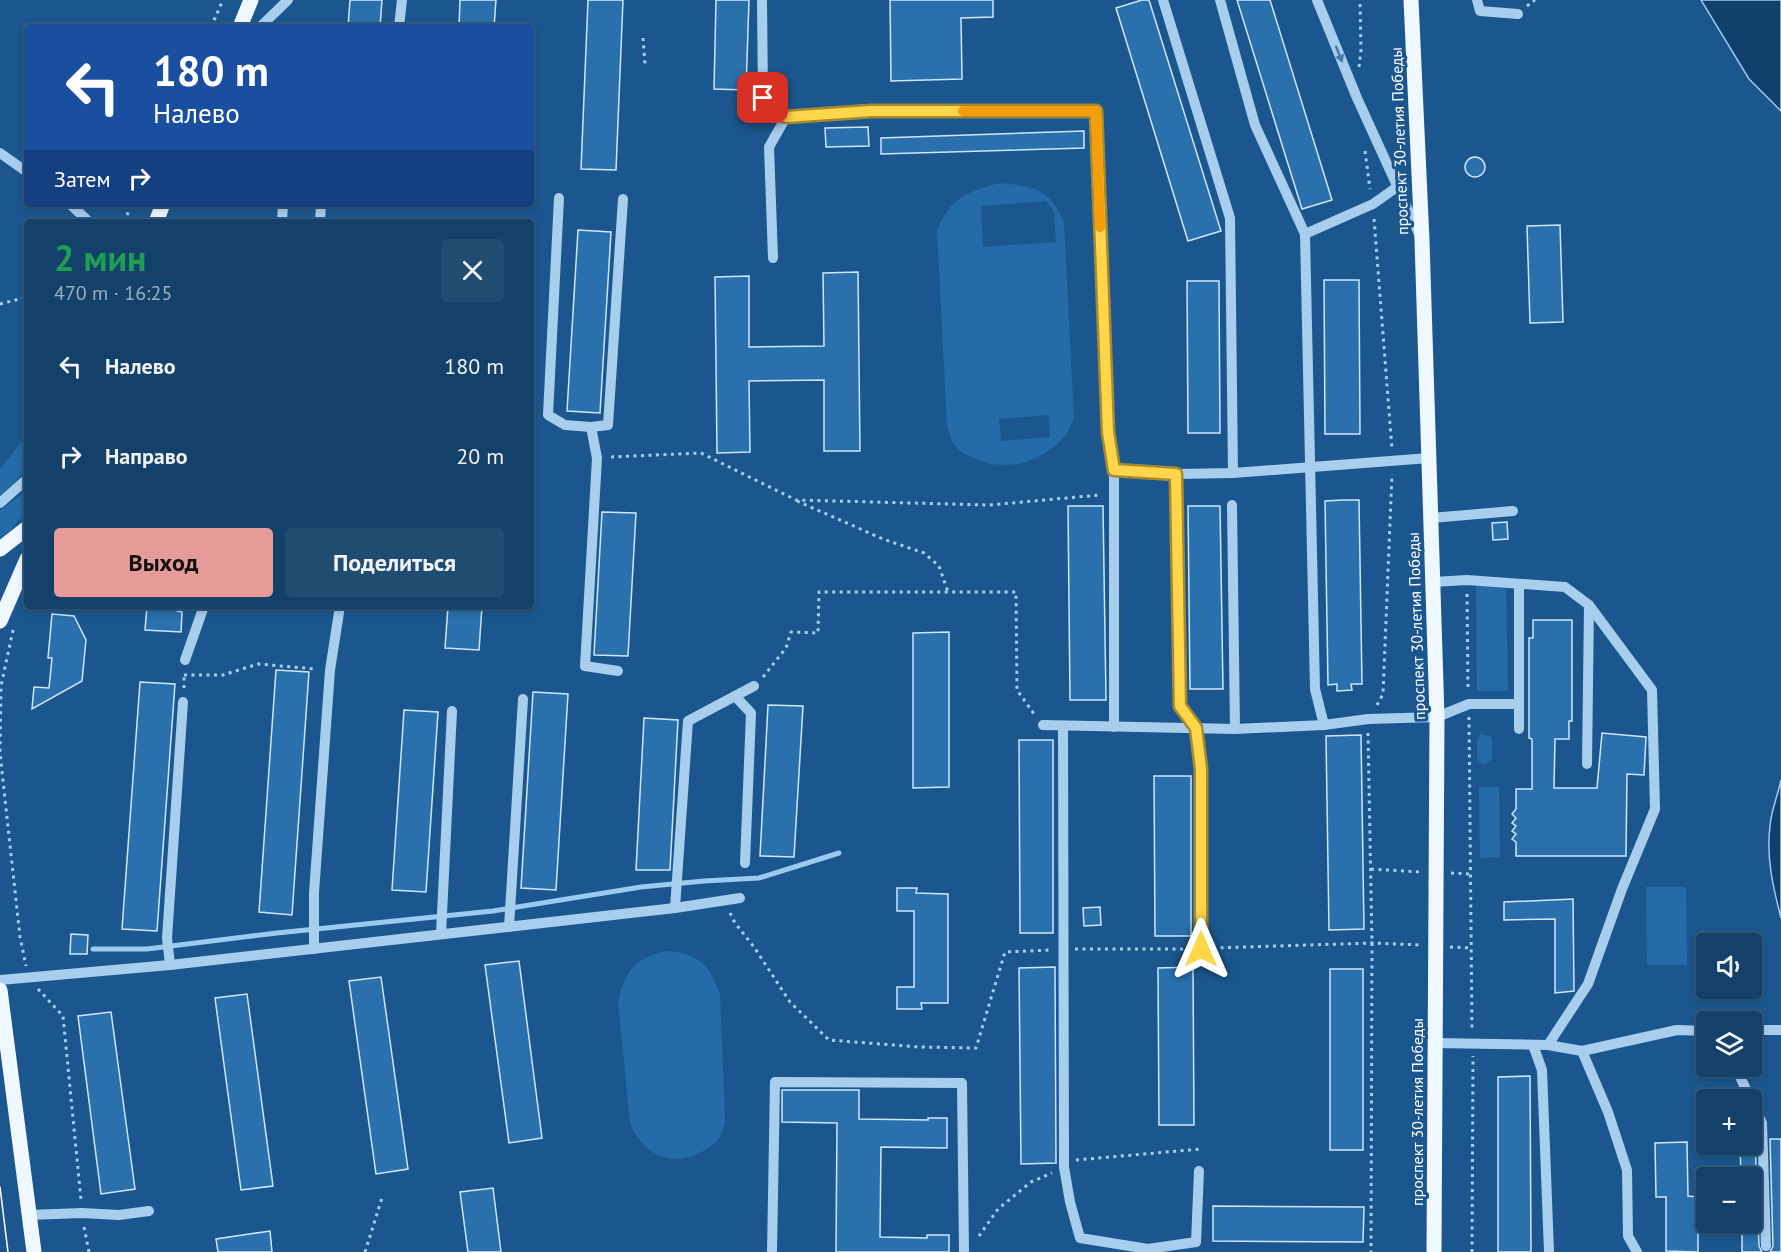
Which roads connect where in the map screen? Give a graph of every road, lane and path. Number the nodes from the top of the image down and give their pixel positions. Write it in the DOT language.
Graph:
graph roads {
  1 [pos="223,0"];
  2 [pos="252,0"];
  3 [pos="288,0"];
  4 [pos="402,0"];
  5 [pos="762,0"];
  6 [pos="1163,0"];
  7 [pos="1220,0"];
  8 [pos="1317,0"];
  9 [pos="1360,0"];
  10 [pos="1411,0"];
  11 [pos="1477,0"];
  12 [pos="1518,14"];
  13 [pos="212,24"];
  14 [pos="241,24"];
  15 [pos="263,24"];
  16 [pos="399,24"];
  17 [pos="643,38"];
  18 [pos="645,64"];
  19 [pos="1359,69"];
  20 [pos="786,117"];
  21 [pos="1364,145"];
  22 [pos="0,153"];
  23 [pos="24,170"];
  24 [pos="1397,187"];
  25 [pos="559,198"];
  26 [pos="623,199"];
  27 [pos="1373,204"];
  28 [pos="73,207"];
  29 [pos="86,219"];
  30 [pos="1305,234"];
  31 [pos="1422,240"];
  32 [pos="773,258"];
  33 [pos="24,298"];
  34 [pos="0,304"];
  35 [pos="591,427"];
  36 [pos="597,458"];
  37 [pos="1429,458"];
  38 [pos="1393,461"];
  39 [pos="1311,467"];
  40 [pos="1114,470"];
  41 [pos="1233,473"];
  42 [pos="1176,474"];
  43 [pos="24,481"];
  44 [pos="1113,494"];
  45 [pos="796,500"];
  46 [pos="0,503"];
  47 [pos="1232,505"];
  48 [pos="1513,511"];
  49 [pos="1431,518"];
  50 [pos="24,530"];
  51 [pos="0,549"];
  52 [pos="24,570"];
  53 [pos="1467,580"];
  54 [pos="1433,582"];
  55 [pos="1519,584"];
  56 [pos="948,592"];
  57 [pos="1589,605"];
  58 [pos="203,609"];
  59 [pos="340,609"];
  60 [pos="7,624"];
  61 [pos="185,660"];
  62 [pos="330,670"];
  63 [pos="618,671"];
  64 [pos="184,675"];
  65 [pos="754,686"];
  66 [pos="735,696"];
  67 [pos="523,699"];
  68 [pos="183,702"];
  69 [pos="1469,704"];
  70 [pos="1518,704"];
  71 [pos="452,711"];
  72 [pos="1437,717"];
  73 [pos="1368,719"];
  74 [pos="1324,724"];
  75 [pos="1043,725"];
  76 [pos="1063,726"];
  77 [pos="1114,727"];
  78 [pos="1196,728"];
  79 [pos="1235,729"];
  80 [pos="1519,729"];
  81 [pos="1587,764"];
  82 [pos="745,863"];
  83 [pos="740,898"];
  84 [pos="724,901"];
  85 [pos="675,908"];
  86 [pos="510,927"];
  87 [pos="441,934"];
  88 [pos="1372,943"];
  89 [pos="314,949"];
  90 [pos="1064,949"];
  91 [pos="1201,949"];
  92 [pos="170,965"];
  93 [pos="27,978"];
  94 [pos="0,980"];
  95 [pos="0,990"];
  96 [pos="1694,1030"];
  97 [pos="1762,1030"];
  98 [pos="1781,1030"];
  99 [pos="1435,1043"];
  100 [pos="1473,1043"];
  101 [pos="1533,1045"];
  102 [pos="1548,1045"];
  103 [pos="1582,1051"];
  104 [pos="1762,1123"];
  105 [pos="1199,1171"];
  106 [pos="382,1198"];
  107 [pos="149,1211"];
  108 [pos="82,1213"];
  109 [pos="28,1215"];
  110 [pos="1766,1246"];
  111 [pos="34,1252"];
  112 [pos="88,1252"];
  113 [pos="365,1252"];
  114 [pos="772,1252"];
  115 [pos="964,1252"];
  116 [pos="1371,1252"];
  117 [pos="1434,1252"];
  118 [pos="1472,1252"];
  119 [pos="1549,1252"];
  120 [pos="1637,1252"];
  1 -- 13 [label="path"];
  2 -- 14 [label="main road"];
  3 -- 15 [label="street"];
  4 -- 16 [label="street"];
  5 -- 20 [label="street"];
  6 -- 41 [label="street"];
  7 -- 30 [label="street"];
  8 -- 24 [label="street, one-way"];
  9 -- 19 [label="path"];
  10 -- 31 [label="main road, проспект 30-летия Победы"];
  11 -- 12 [label="street"];
  17 -- 18 [label="path"];
  20 -- 32 [label="street"];
  20 -- 40 [label="street"];
  21 -- 27 [label="path"];
  22 -- 23 [label="street"];
  24 -- 27 [label="street"];
  24 -- 31 [label="street"];
  25 -- 35 [label="street"];
  26 -- 35 [label="street"];
  27 -- 30 [label="street"];
  27 -- 38 [label="path"];
  28 -- 29 [label="street"];
  30 -- 39 [label="street"];
  31 -- 37 [label="main road, проспект 30-летия Победы"];
  33 -- 34 [label="path"];
  35 -- 36 [label="street"];
  36 -- 45 [label="path"];
  36 -- 63 [label="street"];
  37 -- 38 [label="street"];
  37 -- 49 [label="main road, проспект 30-летия Победы"];
  38 -- 39 [label="street"];
  38 -- 73 [label="path"];
  39 -- 41 [label="street"];
  39 -- 74 [label="street"];
  40 -- 42 [label="street"];
  40 -- 44 [label="street"];
  41 -- 42 [label="street"];
  42 -- 78 [label="street"];
  43 -- 46 [label="street"];
  44 -- 45 [label="path"];
  44 -- 77 [label="street"];
  45 -- 56 [label="path"];
  47 -- 79 [label="street"];
  48 -- 49 [label="street"];
  49 -- 54 [label="main road, проспект 30-летия Победы"];
  50 -- 51 [label="main road"];
  52 -- 60 [label="main road"];
  53 -- 54 [label="street"];
  53 -- 55 [label="street"];
  53 -- 69 [label="path"];
  54 -- 72 [label="main road, проспект 30-летия Победы"];
  55 -- 57 [label="street"];
  55 -- 70 [label="street"];
  56 -- 65 [label="path"];
  56 -- 75 [label="path"];
  57 -- 81 [label="street"];
  57 -- 102 [label="street"];
  58 -- 61 [label="street"];
  59 -- 62 [label="street"];
  60 -- 93 [label="path"];
  61 -- 64 [label="path"];
  62 -- 64 [label="path"];
  62 -- 89 [label="street"];
  64 -- 68 [label="path"];
  65 -- 66 [label="street"];
  66 -- 82 [label="street"];
  66 -- 85 [label="street"];
  67 -- 86 [label="street"];
  68 -- 92 [label="street"];
  69 -- 70 [label="street"];
  69 -- 72 [label="street"];
  69 -- 100 [label="path"];
  70 -- 80 [label="street"];
  71 -- 87 [label="street"];
  72 -- 73 [label="street"];
  72 -- 99 [label="main road, проспект 30-летия Победы"];
  73 -- 74 [label="street"];
  73 -- 88 [label="path"];
  74 -- 79 [label="street"];
  75 -- 76 [label="street"];
  76 -- 77 [label="street"];
  76 -- 90 [label="street"];
  77 -- 78 [label="street"];
  78 -- 79 [label="street"];
  78 -- 91 [label="street"];
  83 -- 84 [label="street"];
  84 -- 85 [label="street"];
  84 -- 90 [label="path"];
  85 -- 86 [label="street"];
  86 -- 87 [label="street"];
  87 -- 89 [label="street"];
  88 -- 91 [label="path"];
  88 -- 116 [label="path"];
  89 -- 92 [label="street"];
  90 -- 91 [label="path"];
  90 -- 105 [label="street"];
  92 -- 93 [label="street"];
  93 -- 94 [label="street"];
  93 -- 108 [label="path"];
  95 -- 109 [label="main road"];
  96 -- 103 [label="street"];
  97 -- 98 [label="street"];
  99 -- 100 [label="street"];
  99 -- 117 [label="main road, проспект 30-летия Победы"];
  100 -- 101 [label="street"];
  100 -- 118 [label="path"];
  101 -- 102 [label="street"];
  101 -- 119 [label="street"];
  102 -- 103 [label="street"];
  103 -- 120 [label="street"];
  104 -- 110 [label="street"];
  106 -- 113 [label="path"];
  107 -- 108 [label="street"];
  108 -- 109 [label="street"];
  108 -- 112 [label="path"];
  109 -- 111 [label="main road"];
  114 -- 115 [label="street"];
}
